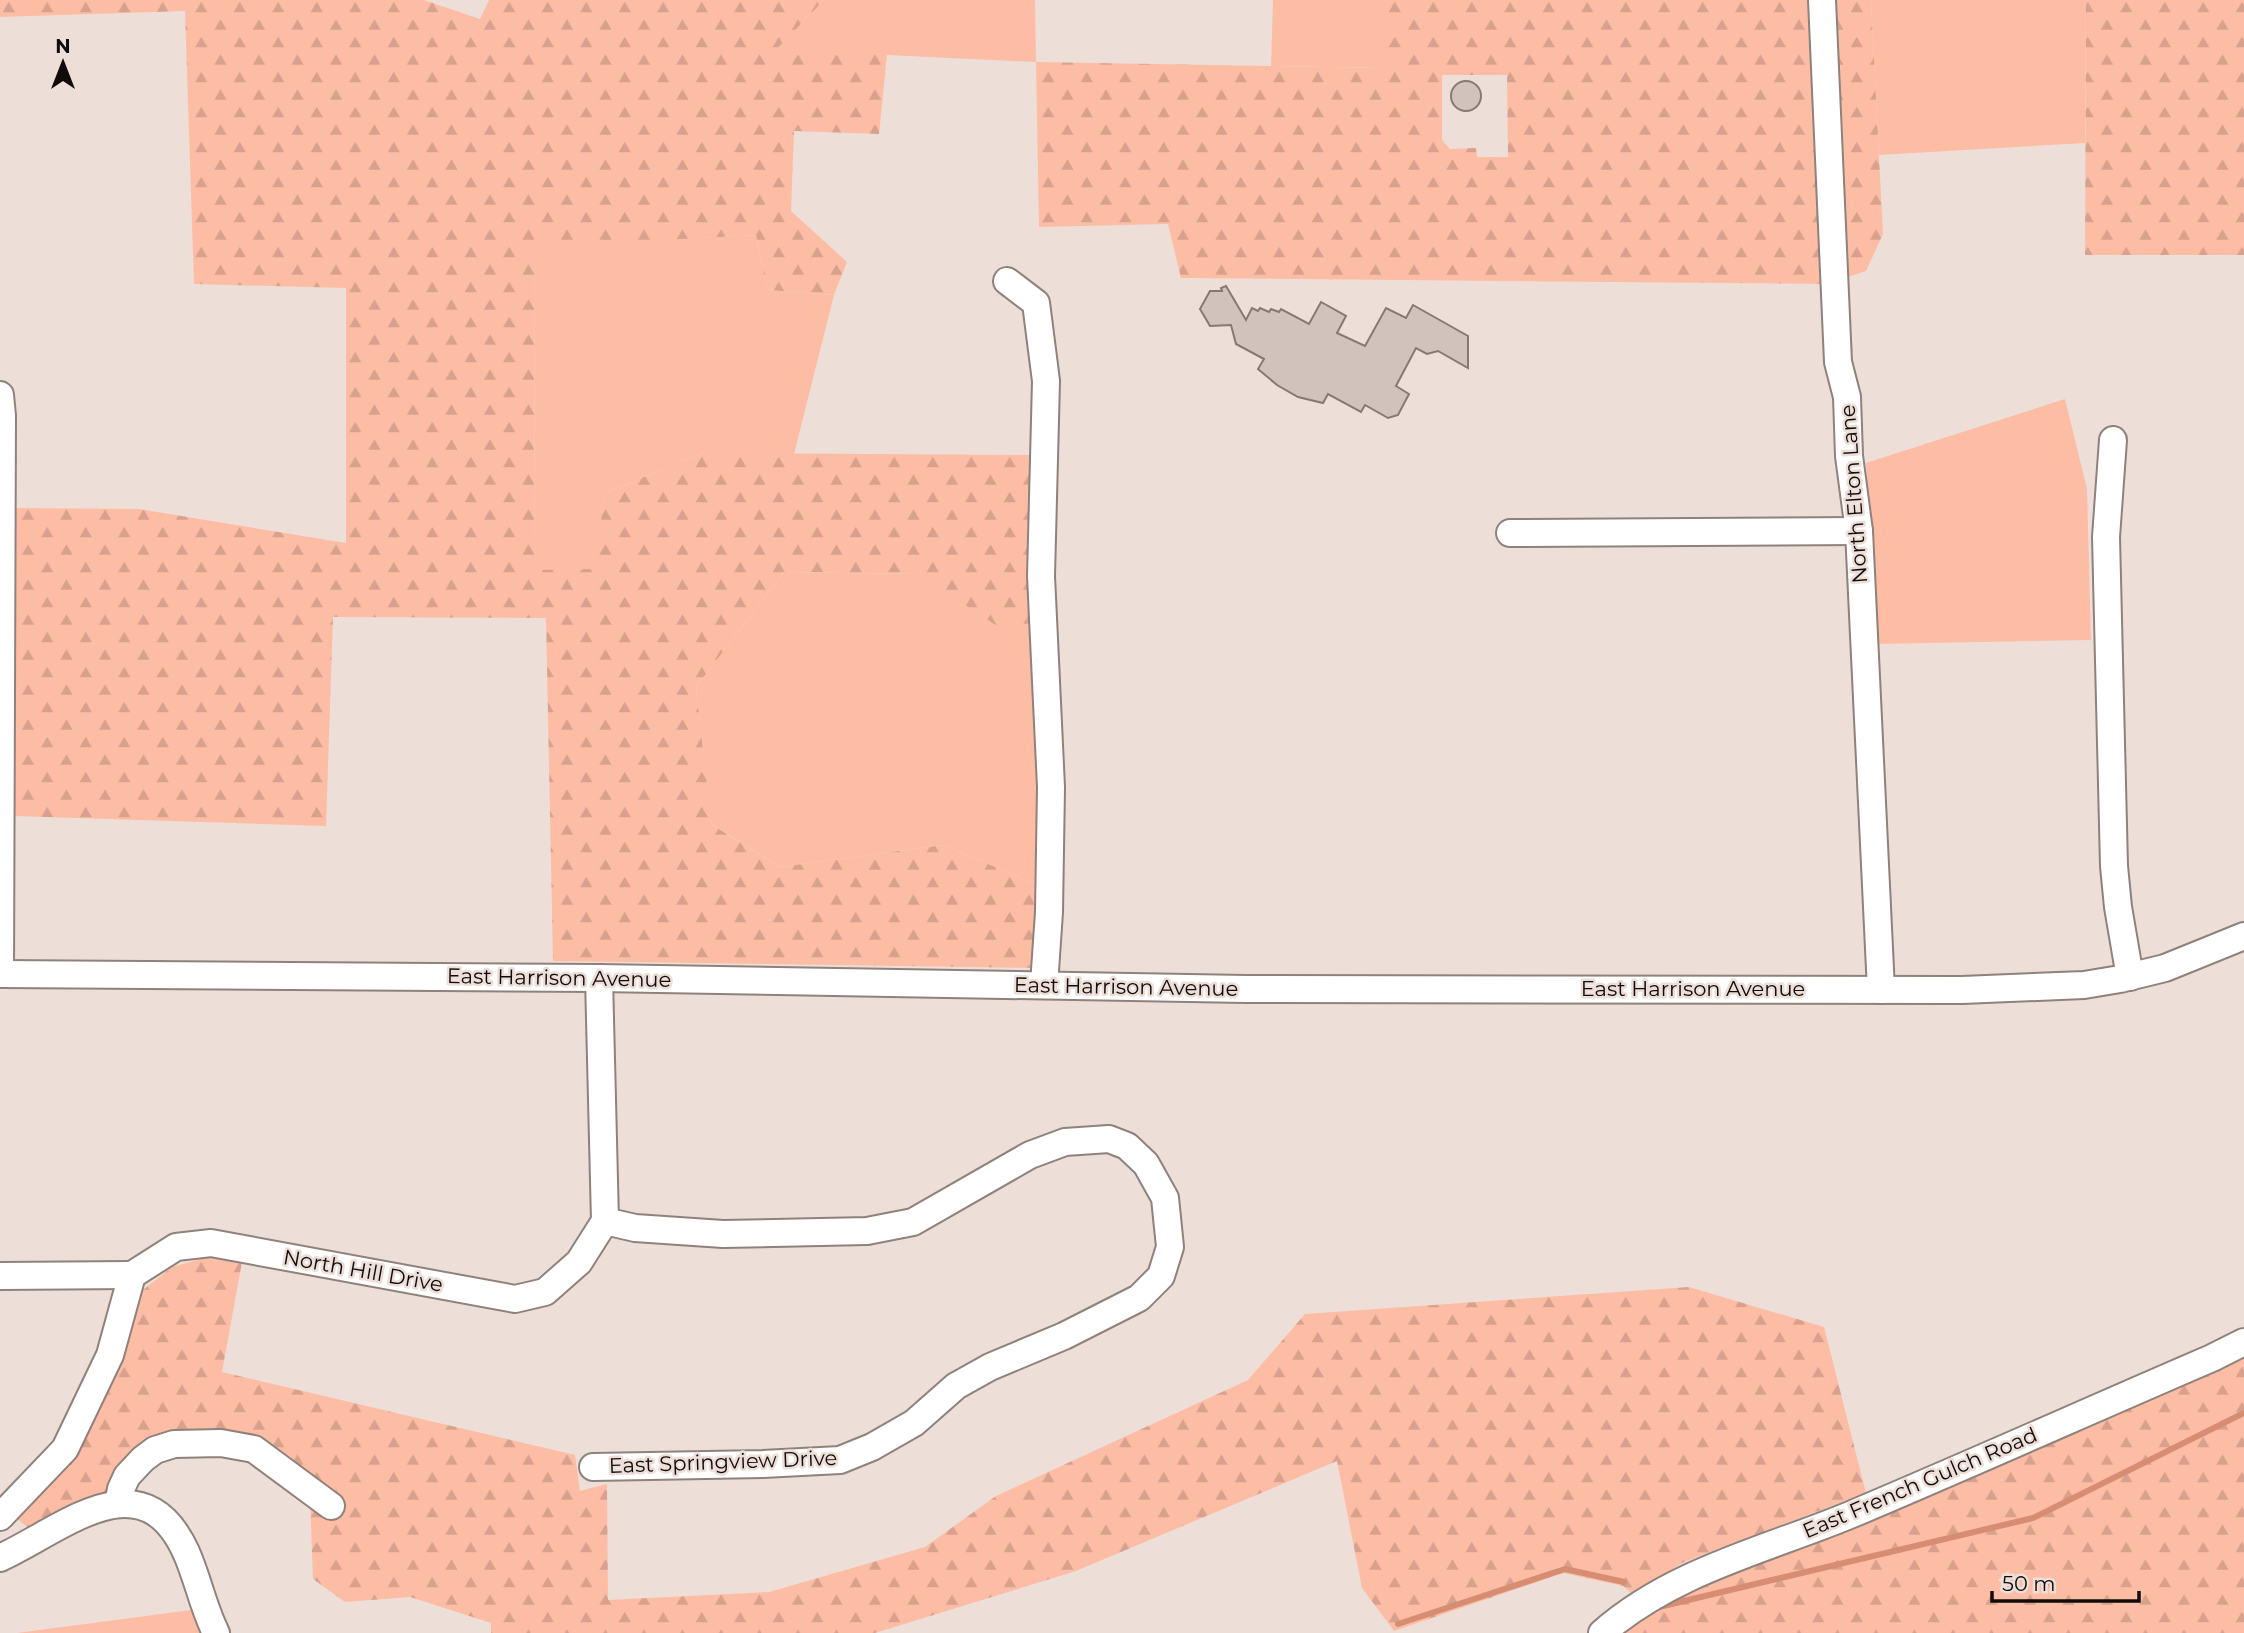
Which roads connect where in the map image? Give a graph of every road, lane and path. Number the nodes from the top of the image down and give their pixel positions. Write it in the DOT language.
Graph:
graph roads {
  1 [pos="1822,0"];
  2 [pos="1007,281"];
  3 [pos="0,395"];
  4 [pos="2113,440"];
  5 [pos="1858,531"];
  6 [pos="1510,533"];
  7 [pos="2244,936"];
  8 [pos="0,974"];
  9 [pos="2130,977"];
  10 [pos="599,978"];
  11 [pos="1044,985"];
  12 [pos="1881,990"];
  13 [pos="605,1222"];
  14 [pos="132,1275"];
  15 [pos="0,1276"];
  16 [pos="2244,1342"];
  17 [pos="593,1467"];
  18 [pos="118,1504"];
  19 [pos="331,1506"];
  20 [pos="0,1517"];
  21 [pos="0,1558"];
  22 [pos="216,1633"];
  23 [pos="1602,1633"];
  1 -- 5 [label="street, North Elton Lane"];
  2 -- 11 [label="street"];
  3 -- 8 [label="street"];
  4 -- 9 [label="street"];
  5 -- 6 [label="street"];
  5 -- 12 [label="street, North Elton Lane"];
  7 -- 9 [label="street, East Harrison Avenue"];
  8 -- 10 [label="street, East Harrison Avenue"];
  9 -- 12 [label="street, East Harrison Avenue"];
  10 -- 11 [label="street, East Harrison Avenue"];
  10 -- 13 [label="street"];
  11 -- 12 [label="street, East Harrison Avenue"];
  13 -- 14 [label="street, North Hill Drive"];
  13 -- 17 [label="street, East Springview Drive"];
  14 -- 15 [label="street"];
  14 -- 20 [label="street"];
  16 -- 23 [label="street, East French Gulch Road"];
  18 -- 19 [label="street"];
  18 -- 21 [label="street"];
  18 -- 22 [label="street"];
}
